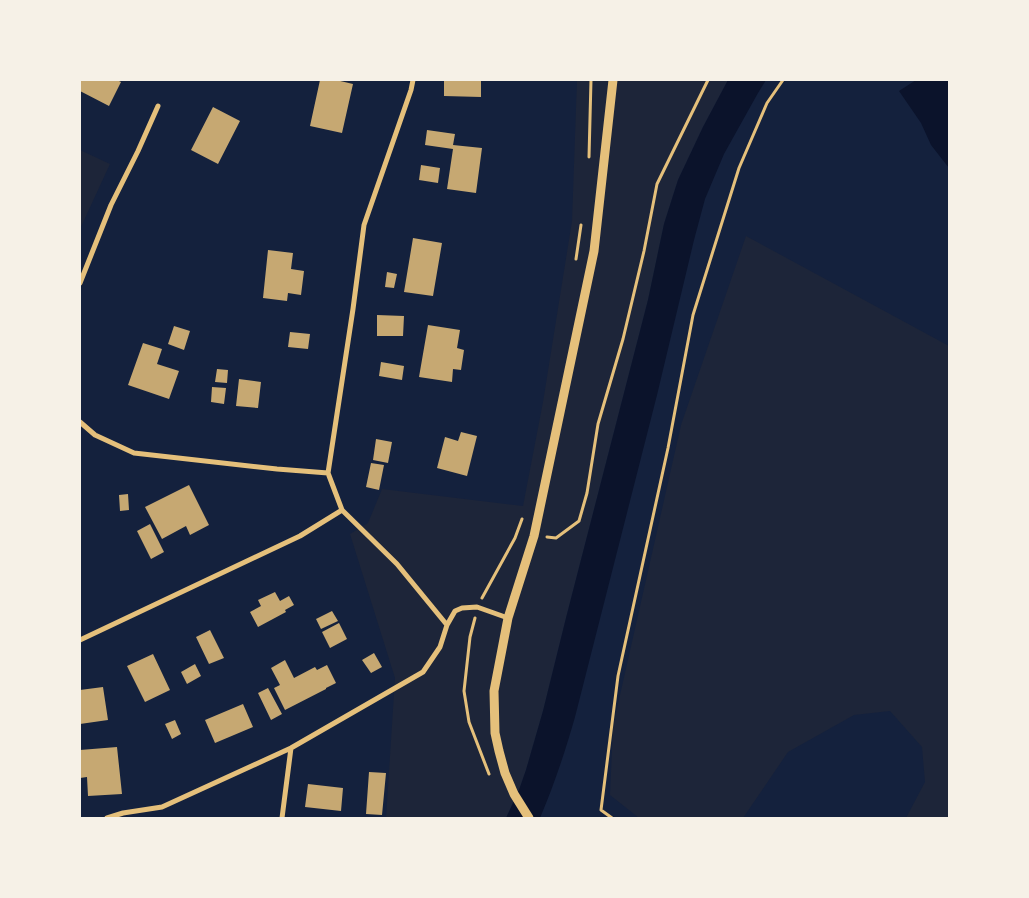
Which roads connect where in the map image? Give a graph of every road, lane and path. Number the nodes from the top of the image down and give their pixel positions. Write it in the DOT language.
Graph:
graph roads {
  1 [pos="413,80"];
  2 [pos="591,80"];
  3 [pos="613,80"];
  4 [pos="708,80"];
  5 [pos="783,80"];
  6 [pos="158,106"];
  7 [pos="588,164"];
  8 [pos="582,219"];
  9 [pos="576,265"];
  10 [pos="80,283"];
  11 [pos="80,422"];
  12 [pos="328,472"];
  13 [pos="342,510"];
  14 [pos="523,516"];
  15 [pos="534,536"];
  16 [pos="478,607"];
  17 [pos="508,618"];
  18 [pos="447,625"];
  19 [pos="80,640"];
  20 [pos="291,748"];
  21 [pos="489,774"];
  22 [pos="107,818"];
  23 [pos="282,818"];
  24 [pos="529,818"];
  25 [pos="612,818"];
  1 -- 12 [label="street"];
  2 -- 7 [label="path"];
  3 -- 15 [label="street"];
  4 -- 15 [label="path"];
  5 -- 25 [label="path"];
  6 -- 10 [label="street"];
  8 -- 9 [label="path"];
  11 -- 12 [label="street"];
  12 -- 13 [label="street"];
  13 -- 18 [label="street"];
  13 -- 19 [label="street"];
  14 -- 16 [label="path"];
  15 -- 17 [label="street"];
  16 -- 17 [label="street"];
  16 -- 18 [label="street"];
  16 -- 21 [label="path"];
  17 -- 24 [label="street"];
  18 -- 20 [label="street"];
  20 -- 22 [label="street"];
  20 -- 23 [label="street"];
}
